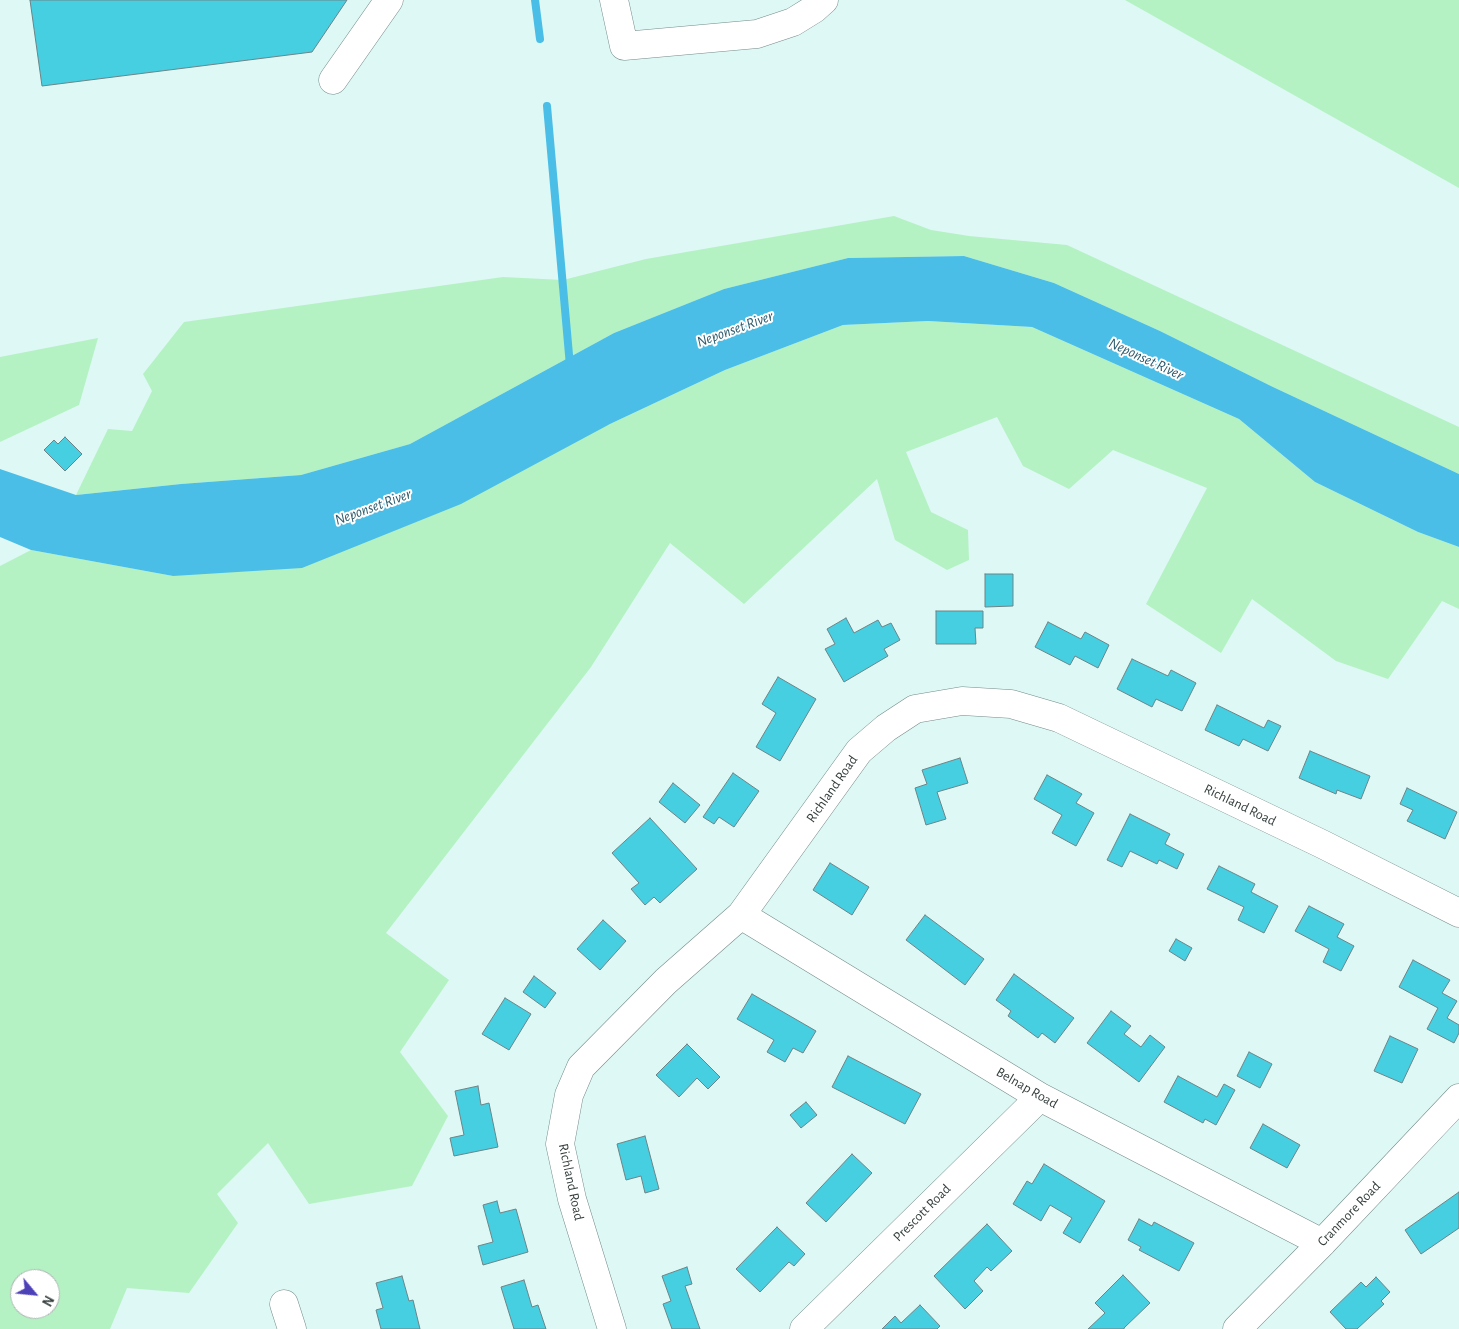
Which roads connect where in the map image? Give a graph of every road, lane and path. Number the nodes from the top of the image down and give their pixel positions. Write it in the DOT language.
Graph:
graph roads {
  1 [pos="389,0"];
  2 [pos="614,0"];
  3 [pos="824,0"];
  4 [pos="333,80"];
  5 [pos="1459,913"];
  6 [pos="741,915"];
  7 [pos="1040,1097"];
  8 [pos="1459,1098"];
  9 [pos="1322,1243"];
  10 [pos="612,1329"];
  11 [pos="804,1329"];
  12 [pos="1237,1329"];
  1 -- 4 [label="street"];
  2 -- 3 [label="street"];
  5 -- 6 [label="street, Richland Road"];
  6 -- 7 [label="street, Belnap Road"];
  6 -- 10 [label="street, Richland Road"];
  7 -- 9 [label="street, Belnap Road"];
  7 -- 11 [label="street, Prescott Road"];
  8 -- 9 [label="street, Cranmore Road"];
  9 -- 12 [label="street, Cranmore Road"];
}
